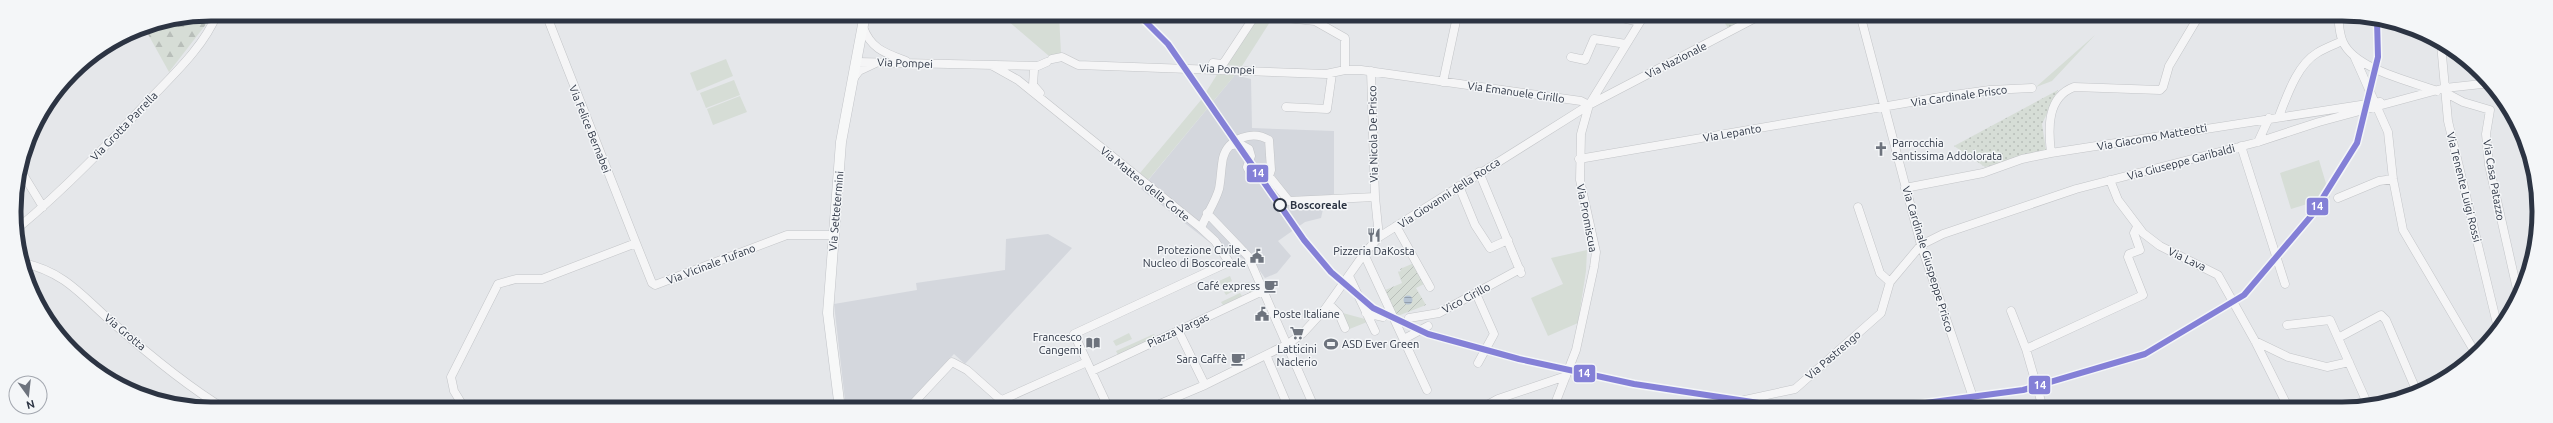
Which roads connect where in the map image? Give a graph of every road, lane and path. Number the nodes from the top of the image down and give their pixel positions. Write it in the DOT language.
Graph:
graph roads {
  1 [pos="212,21"];
  2 [pos="549,21"];
  3 [pos="864,21"];
  4 [pos="1251,21"];
  5 [pos="1315,21"];
  6 [pos="1456,21"];
  7 [pos="1636,21"];
  8 [pos="1749,21"];
  9 [pos="1862,21"];
  10 [pos="2196,21"];
  11 [pos="2339,21"];
  12 [pos="1640,22"];
  13 [pos="863,28"];
  14 [pos="2342,41"];
  15 [pos="1626,44"];
  16 [pos="2441,49"];
  17 [pos="1571,57"];
  18 [pos="2355,58"];
  19 [pos="857,62"];
  20 [pos="878,62"];
  21 [pos="912,64"];
  22 [pos="1139,65"];
  23 [pos="993,66"];
  24 [pos="1021,66"];
  25 [pos="1036,68"];
  26 [pos="1345,70"];
  27 [pos="1361,70"];
  28 [pos="1371,71"];
  29 [pos="1332,74"];
  30 [pos="853,79"];
  31 [pos="1016,79"];
  32 [pos="1443,82"];
  33 [pos="2483,84"];
  34 [pos="2032,88"];
  35 [pos="2442,91"];
  36 [pos="1589,105"];
  37 [pos="2377,105"];
  38 [pos="1286,107"];
  39 [pos="1886,107"];
  40 [pos="1057,113"];
  41 [pos="2279,116"];
  42 [pos="2270,118"];
  43 [pos="2258,142"];
  44 [pos="1231,146"];
  45 [pos="2241,146"];
  46 [pos="2051,153"];
  47 [pos="1579,158"];
  48 [pos="1479,172"];
  49 [pos="1269,176"];
  50 [pos="25,177"];
  51 [pos="2393,179"];
  52 [pos="2110,180"];
  53 [pos="1459,186"];
  54 [pos="1906,188"];
  55 [pos="1375,197"];
  56 [pos="2338,198"];
  57 [pos="43,207"];
  58 [pos="1858,207"];
  59 [pos="1207,213"];
  60 [pos="21,225"];
  61 [pos="1197,226"];
  62 [pos="1396,226"];
  63 [pos="2138,227"];
  64 [pos="834,235"];
  65 [pos="1379,237"];
  66 [pos="1508,240"];
  67 [pos="636,243"];
  68 [pos="1922,245"];
  69 [pos="1364,254"];
  70 [pos="28,264"];
  71 [pos="1530,270"];
  72 [pos="1521,272"];
  73 [pos="1349,276"];
  74 [pos="1890,282"];
  75 [pos="2285,284"];
  76 [pos="2516,286"];
  77 [pos="1430,288"];
  78 [pos="1265,290"];
  79 [pos="1478,298"];
  80 [pos="1329,304"];
  81 [pos="1457,308"];
  82 [pos="2011,310"];
  83 [pos="1366,313"];
  84 [pos="1383,317"];
  85 [pos="1409,318"];
  86 [pos="2497,322"];
  87 [pos="2287,325"];
  88 [pos="1428,326"];
  89 [pos="1345,328"];
  90 [pos="1178,330"];
  91 [pos="1375,331"];
  92 [pos="2338,338"];
  93 [pos="1404,339"];
  94 [pos="2255,341"];
  95 [pos="1288,344"];
  96 [pos="2026,349"];
  97 [pos="2473,349"];
  98 [pos="1266,355"];
  99 [pos="1087,362"];
  100 [pos="2349,362"];
  101 [pos="1478,363"];
  102 [pos="1092,371"];
  103 [pos="1566,376"];
  104 [pos="1205,384"];
  105 [pos="2415,387"];
  106 [pos="1427,390"];
  107 [pos="1763,396"];
  108 [pos="209,399"];
  109 [pos="1002,400"];
  110 [pos="2366,400"];
  111 [pos="209,402"];
  112 [pos="214,402"];
  113 [pos="461,402"];
  114 [pos="839,402"];
  115 [pos="915,402"];
  116 [pos="1106,402"];
  117 [pos="1164,402"];
  118 [pos="1286,402"];
  119 [pos="1312,402"];
  120 [pos="1493,402"];
  121 [pos="1556,402"];
  122 [pos="1735,402"];
  123 [pos="1764,402"];
  124 [pos="1975,402"];
  125 [pos="2040,402"];
  126 [pos="2286,402"];
  1 -- 57 [label="street, Via Grotta Parrella"];
  2 -- 67 [label="street, Via Felice Bernabei"];
  3 -- 13 [label="main road, Via Settetermini"];
  4 -- 22 [label="street"];
  5 -- 26 [label="street"];
  6 -- 32 [label="street"];
  7 -- 12 [label="street"];
  8 -- 36 [label="street, Via Nazionale"];
  9 -- 39 [label="street, Via Cardinale Giuspeppe Prisco"];
  10 -- 46 [label="street"];
  11 -- 14 [label="street"];
  12 -- 15 [label="street, Via Promiscua"];
  13 -- 19 [label="main road, Via Settetermini"];
  13 -- 21 [label="street"];
  14 -- 18 [label="street"];
  14 -- 41 [label="street"];
  15 -- 17 [label="street"];
  15 -- 36 [label="street, Via Promiscua"];
  16 -- 35 [label="street, Via Tenente Luigi Rossi"];
  18 -- 35 [label="street"];
  18 -- 37 [label="street"];
  19 -- 20 [label="street, Via Pompei"];
  19 -- 30 [label="main road, Via Settetermini"];
  20 -- 21 [label="street, Via Pompei"];
  20 -- 30 [label="street"];
  21 -- 23 [label="street, Via Pompei"];
  22 -- 25 [label="street, Via Pompei"];
  22 -- 29 [label="street, Via Pompei"];
  23 -- 24 [label="street, Via Pompei"];
  23 -- 31 [label="street, Via Matteo della Corte"];
  24 -- 25 [label="street, Via Pompei"];
  24 -- 31 [label="street"];
  25 -- 31 [label="street"];
  25 -- 40 [label="street, Via Matteo della Corte"];
  26 -- 27 [label="street, Via Pompei"];
  26 -- 29 [label="street, Via Pompei"];
  27 -- 28 [label="street, Via Emanuele Cirillo"];
  28 -- 32 [label="street, Via Emanuele Cirillo"];
  28 -- 55 [label="street, Via Nicola De Prisco"];
  29 -- 38 [label="street"];
  30 -- 64 [label="main road, Via Settetermini"];
  31 -- 40 [label="street, Via Matteo della Corte"];
  32 -- 36 [label="street, Via Emanuele Cirillo"];
  33 -- 35 [label="street"];
  34 -- 39 [label="street, Via Cardinale Prisco"];
  35 -- 37 [label="street, Via Giacomo Matteotti"];
  35 -- 76 [label="street, Via Casa Patazzo"];
  35 -- 86 [label="street, Via Tenente Luigi Rossi"];
  36 -- 47 [label="street, Via Promiscua"];
  36 -- 48 [label="street, Via Giovanni della Rocca"];
  37 -- 41 [label="street, Via Giacomo Matteotti"];
  37 -- 43 [label="street, Via Giuseppe Garibaldi"];
  37 -- 51 [label="street"];
  39 -- 47 [label="street, Via Lepanto"];
  39 -- 54 [label="street, Via Cardinale Giuspeppe Prisco"];
  40 -- 61 [label="street, Via Matteo della Corte"];
  41 -- 42 [label="street, Via Giacomo Matteotti"];
  42 -- 43 [label="street"];
  42 -- 46 [label="street, Via Giacomo Matteotti"];
  43 -- 45 [label="street, Via Giuseppe Garibaldi"];
  44 -- 49 [label="street"];
  44 -- 49 [label="street"];
  44 -- 59 [label="street"];
  45 -- 52 [label="street, Via Giuseppe Garibaldi"];
  45 -- 75 [label="street"];
  46 -- 54 [label="street, Via Giacomo Matteotti"];
  47 -- 103 [label="street, Via Promiscua"];
  48 -- 53 [label="street, Via Giovanni della Rocca"];
  48 -- 66 [label="street"];
  49 -- 55 [label="street, Via Nicola De Prisco"];
  50 -- 57 [label="street"];
  51 -- 56 [label="street"];
  51 -- 97 [label="street"];
  52 -- 63 [label="street, Via Lava"];
  52 -- 68 [label="street, Via Giuseppe Garibaldi"];
  53 -- 62 [label="street, Via Giovanni della Rocca"];
  53 -- 66 [label="street"];
  54 -- 68 [label="street, Via Cardinale Giuspeppe Prisco"];
  55 -- 65 [label="street, Via Nicola De Prisco"];
  57 -- 60 [label="street, Via Grotta Parrella"];
  58 -- 74 [label="street"];
  59 -- 61 [label="street"];
  59 -- 78 [label="street"];
  61 -- 99 [label="street, Via Matteo della Corte"];
  62 -- 65 [label="street, Via Giovanni della Rocca"];
  62 -- 77 [label="street"];
  63 -- 94 [label="street, Via Lava"];
  63 -- 96 [label="street"];
  64 -- 67 [label="street, Via Vicinale Tufano"];
  64 -- 114 [label="main road, Via Settetermini"];
  65 -- 69 [label="street, Via Giovanni della Rocca"];
  66 -- 72 [label="street"];
  67 -- 113 [label="street"];
  68 -- 74 [label="street, Via Pastrengo"];
  68 -- 124 [label="street, Via Cardinale Giuspeppe Prisco"];
  69 -- 73 [label="street, Via Giovanni della Rocca"];
  69 -- 93 [label="street"];
  70 -- 108 [label="street, Via Grotta"];
  71 -- 72 [label="street, Vico Cirillo"];
  72 -- 79 [label="street, Vico Cirillo"];
  72 -- 85 [label="street, Vico Cirillo"];
  73 -- 80 [label="street, Via Giovanni della Rocca"];
  73 -- 83 [label="street"];
  74 -- 107 [label="street, Via Pastrengo"];
  78 -- 90 [label="street, Piazza Vargas"];
  78 -- 95 [label="street"];
  79 -- 81 [label="street, Vico Cirillo"];
  79 -- 101 [label="street, Vico Cirillo"];
  80 -- 89 [label="street"];
  80 -- 95 [label="street, Via Giovanni della Rocca"];
  82 -- 96 [label="street"];
  83 -- 84 [label="street"];
  83 -- 91 [label="street"];
  87 -- 92 [label="street"];
  88 -- 93 [label="street"];
  90 -- 102 [label="street, Piazza Vargas"];
  90 -- 104 [label="street"];
  92 -- 100 [label="street"];
  92 -- 105 [label="street"];
  93 -- 106 [label="street"];
  94 -- 100 [label="street"];
  94 -- 126 [label="street, Via Lava"];
  95 -- 98 [label="street, Via Giovanni della Rocca"];
  95 -- 119 [label="street"];
  96 -- 125 [label="street"];
  98 -- 104 [label="street, Via Giovanni della Rocca"];
  98 -- 118 [label="street"];
  99 -- 102 [label="street"];
  99 -- 109 [label="street"];
  100 -- 110 [label="street"];
  102 -- 116 [label="street"];
  103 -- 120 [label="street"];
  103 -- 121 [label="street, Via Promiscua"];
  104 -- 117 [label="street, Via Giovanni della Rocca"];
  107 -- 122 [label="street, Via Pastrengo"];
  107 -- 123 [label="street"];
  108 -- 111 [label="street"];
  108 -- 112 [label="street, Via Grotta"];
  109 -- 115 [label="street"];
}
